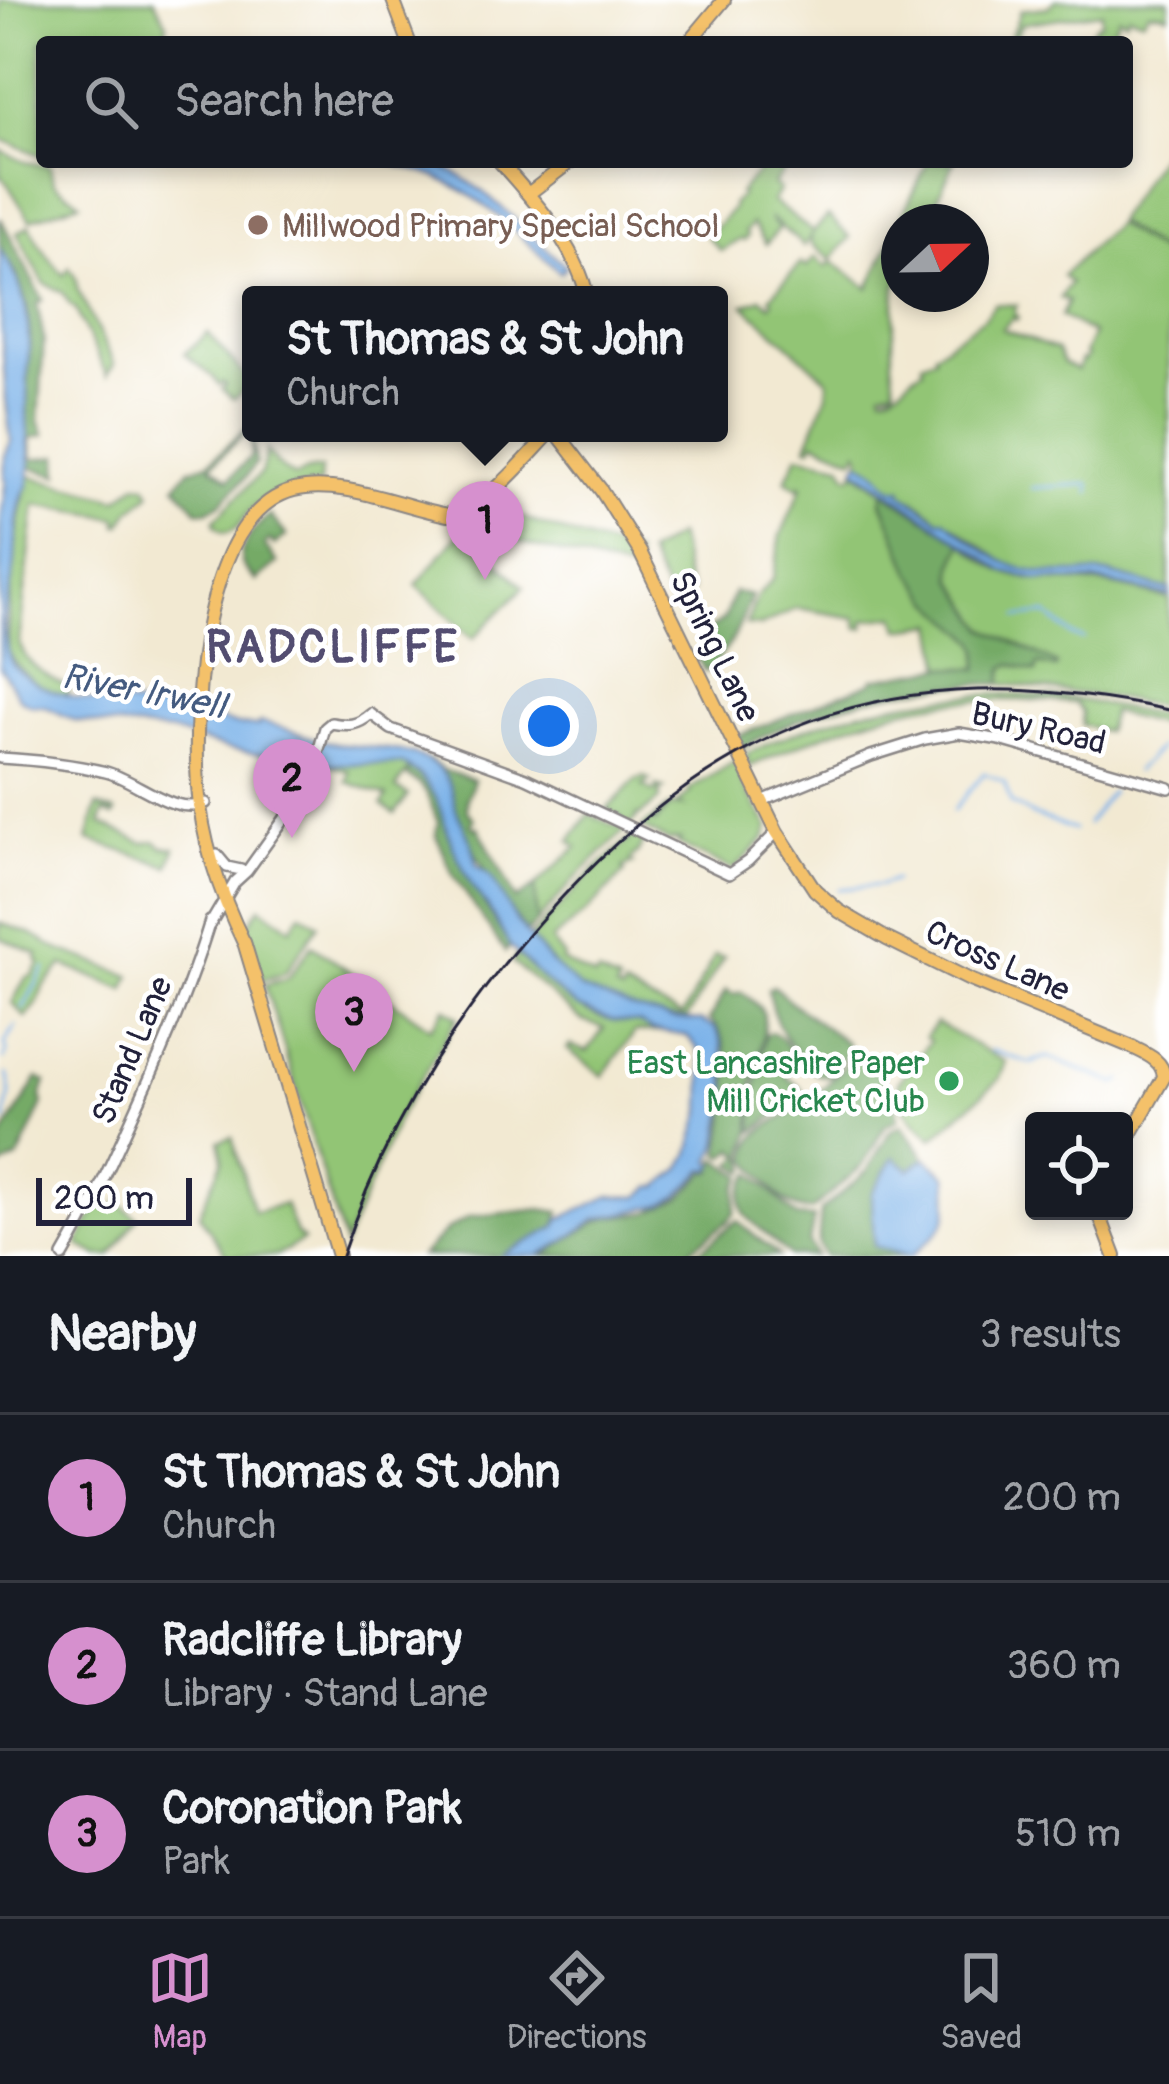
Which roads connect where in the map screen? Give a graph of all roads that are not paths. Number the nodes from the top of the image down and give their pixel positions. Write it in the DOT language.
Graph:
graph roads {
  1 [pos="393,0"];
  2 [pos="724,0"];
  3 [pos="407,36"];
  4 [pos="694,36"];
  5 [pos="505,168"];
  6 [pos="563,168"];
  7 [pos="547,181"];
  8 [pos="528,194"];
  9 [pos="540,210"];
  10 [pos="584,286"];
  11 [pos="544,442"];
  12 [pos="561,442"];
  13 [pos="0,758"];
  14 [pos="1169,788"];
  15 [pos="201,800"];
  16 [pos="762,801"];
  17 [pos="180,802"];
  18 [pos="777,832"];
  19 [pos="218,855"];
  20 [pos="252,863"];
  21 [pos="241,870"];
  22 [pos="225,890"];
  23 [pos="815,890"];
  24 [pos="212,922"];
  25 [pos="235,925"];
  26 [pos="245,945"];
  27 [pos="1166,1069"];
  28 [pos="1133,1130"];
  29 [pos="1101,1220"];
  30 [pos="63,1256"];
  31 [pos="338,1256"];
  32 [pos="1115,1256"];
  1 -- 3 [label="main road"];
  2 -- 4 [label="main road"];
  5 -- 8 [label="main road"];
  6 -- 7 [label="main road"];
  7 -- 8 [label="main road"];
  7 -- 9 [label="main road"];
  8 -- 9 [label="main road"];
  9 -- 10 [label="main road"];
  11 -- 15 [label="main road"];
  12 -- 16 [label="main road, Spring Lane"];
  13 -- 17 [label="street"];
  14 -- 16 [label="street, Bury Road"];
  15 -- 17 [label="street"];
  15 -- 17 [label="street"];
  15 -- 19 [label="main road"];
  15 -- 22 [label="main road"];
  16 -- 18 [label="main road, Spring Lane"];
  18 -- 20 [label="street, Stand Lane"];
  18 -- 23 [label="main road, Spring Lane"];
  19 -- 21 [label="street"];
  19 -- 22 [label="main road"];
  20 -- 21 [label="street, Stand Lane"];
  20 -- 22 [label="street, Stand Lane"];
  21 -- 22 [label="street, Stand Lane"];
  22 -- 24 [label="street, Stand Lane"];
  22 -- 25 [label="main road"];
  22 -- 26 [label="main road"];
  23 -- 27 [label="main road, Cross Lane"];
  24 -- 25 [label="street"];
  24 -- 30 [label="street, Stand Lane"];
  25 -- 26 [label="main road"];
  26 -- 31 [label="main road"];
  27 -- 28 [label="main road"];
  29 -- 32 [label="main road"];
}
